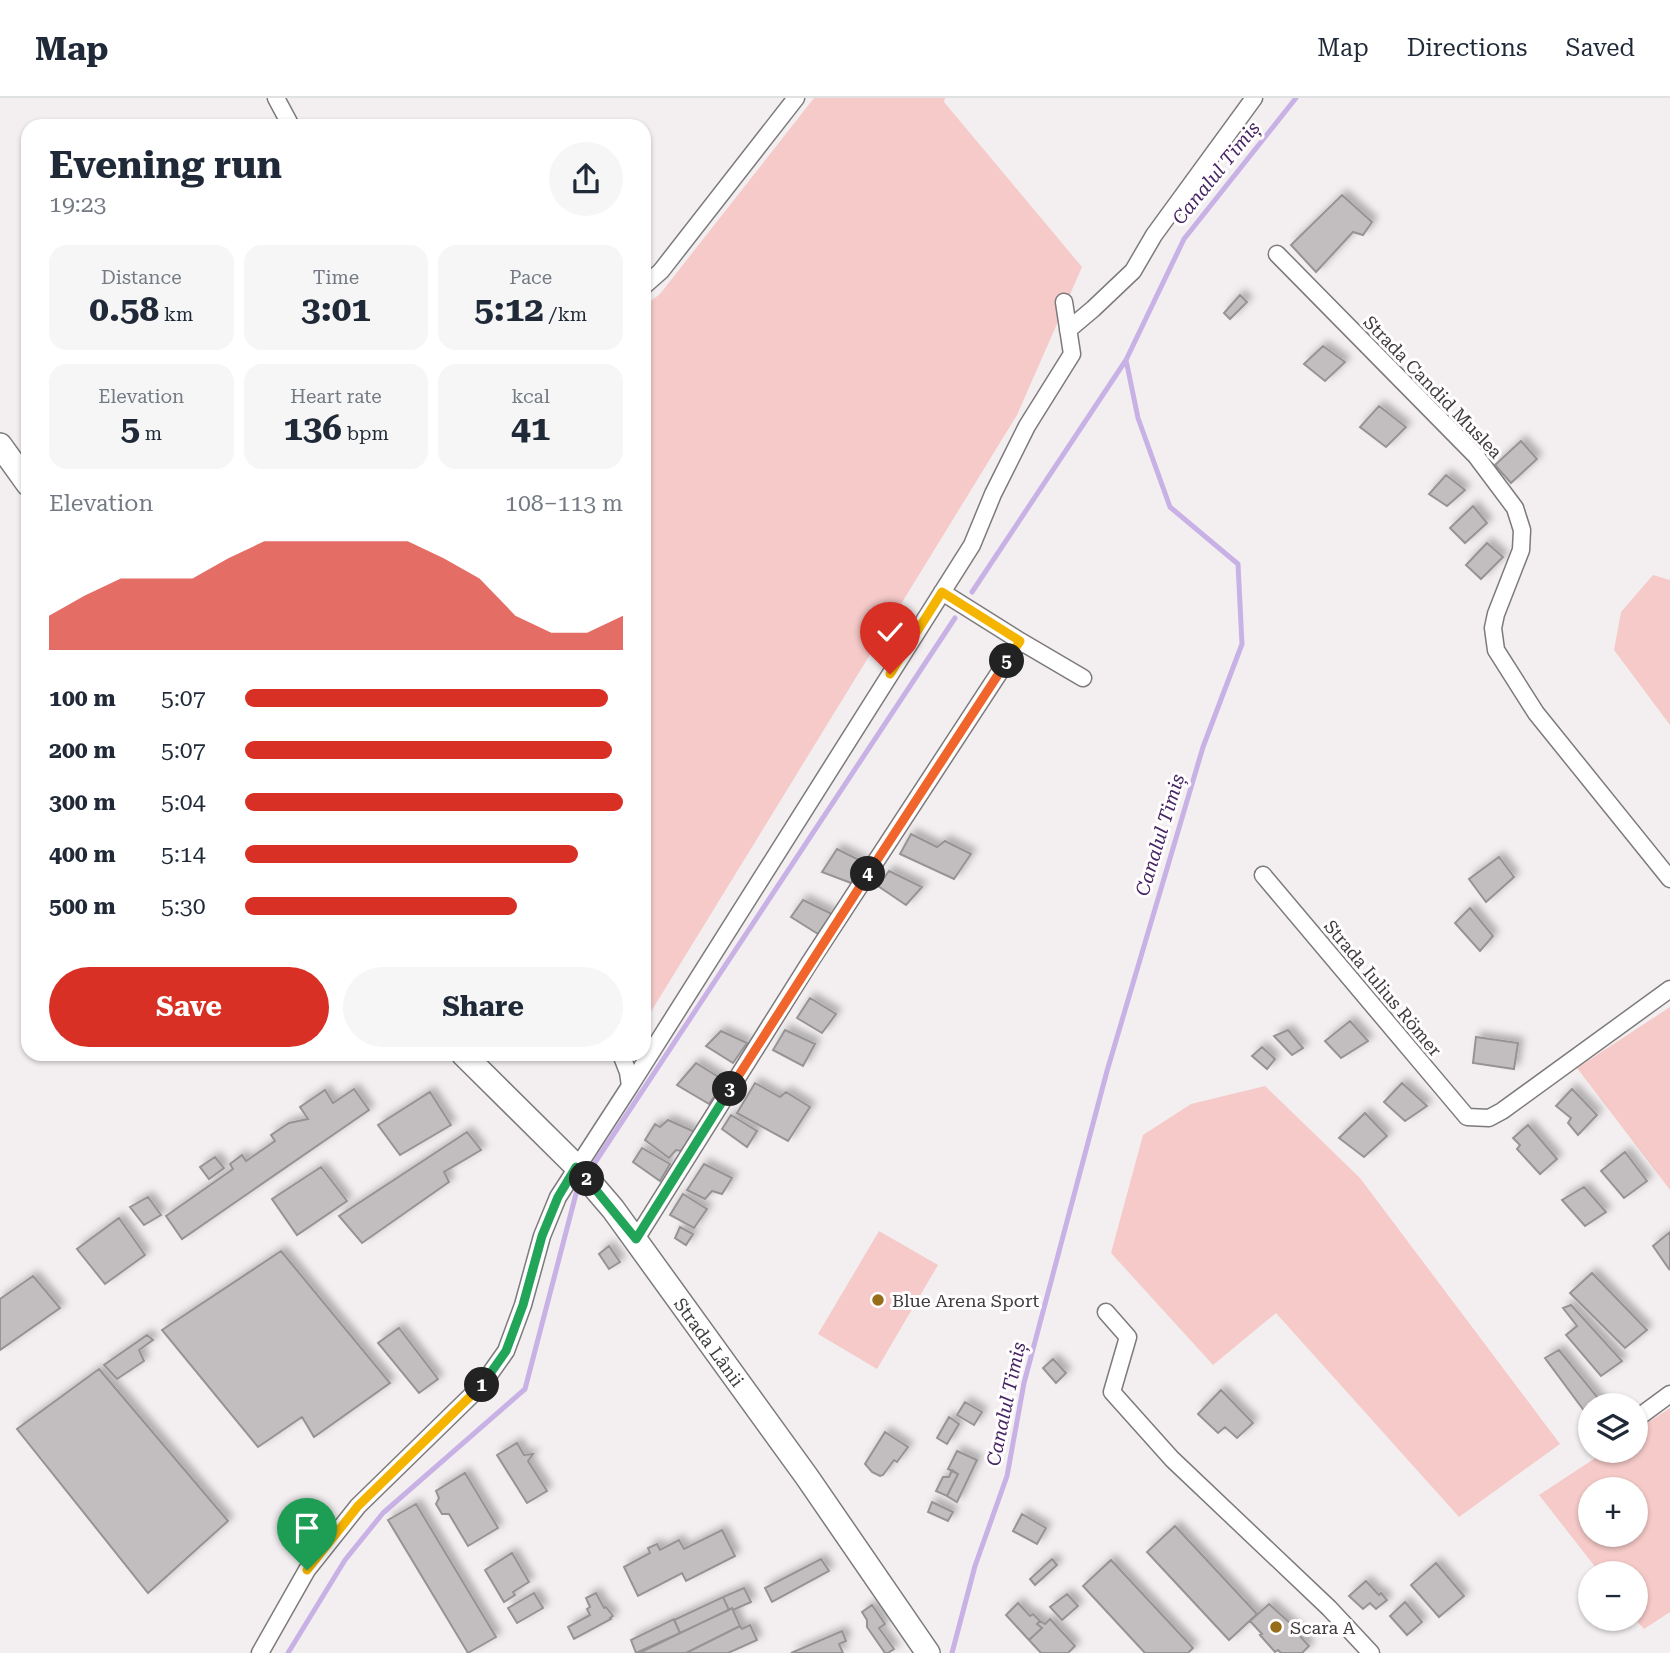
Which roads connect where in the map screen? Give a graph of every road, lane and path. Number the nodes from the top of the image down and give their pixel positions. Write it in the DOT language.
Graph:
graph roads {
  1 [pos="276,98"];
  2 [pos="796,98"];
  3 [pos="1254,98"];
  4 [pos="287,119"];
  5 [pos="1277,254"];
  6 [pos="651,280"];
  7 [pos="1064,302"];
  8 [pos="1068,330"];
  9 [pos="0,445"];
  10 [pos="21,474"];
  11 [pos="942,592"];
  12 [pos="1020,641"];
  13 [pos="1083,678"];
  14 [pos="1263,875"];
  15 [pos="1670,879"];
  16 [pos="1670,989"];
  17 [pos="651,1053"];
  18 [pos="470,1061"];
  19 [pos="624,1061"];
  20 [pos="646,1061"];
  21 [pos="630,1086"];
  22 [pos="576,1167"];
  23 [pos="636,1239"];
  24 [pos="1106,1312"];
  25 [pos="1670,1394"];
  26 [pos="1648,1410"];
  27 [pos="260,1653"];
  28 [pos="928,1653"];
  29 [pos="1371,1653"];
  1 -- 4 [label="street"];
  2 -- 6 [label="street"];
  3 -- 8 [label="street"];
  5 -- 15 [label="street, Strada Candid Muslea"];
  7 -- 8 [label="street"];
  8 -- 11 [label="street"];
  9 -- 10 [label="main road"];
  11 -- 12 [label="street"];
  11 -- 17 [label="street"];
  12 -- 13 [label="street"];
  12 -- 23 [label="street"];
  14 -- 16 [label="street, Strada Iulius Römer"];
  18 -- 22 [label="main road, Strada Lânii"];
  19 -- 21 [label="street"];
  20 -- 21 [label="street"];
  21 -- 22 [label="street"];
  22 -- 23 [label="main road, Strada Lânii"];
  22 -- 27 [label="street"];
  23 -- 28 [label="main road, Strada Lânii"];
  24 -- 29 [label="street"];
  25 -- 26 [label="street"];
}
